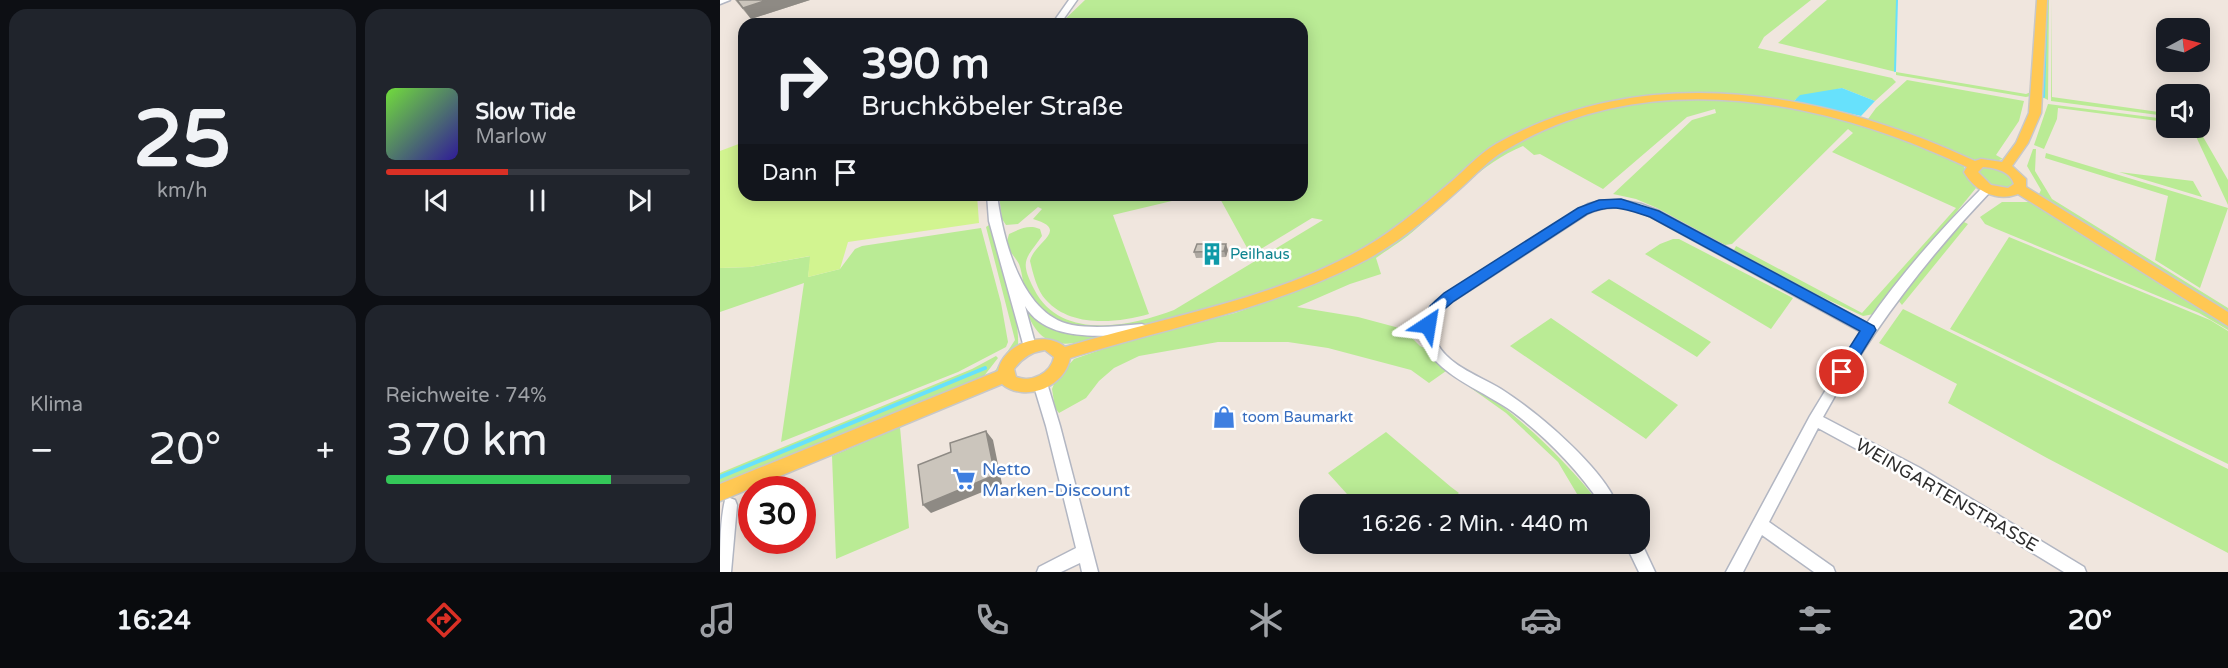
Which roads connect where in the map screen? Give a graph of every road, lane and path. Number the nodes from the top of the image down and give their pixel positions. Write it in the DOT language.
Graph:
graph roads {
  1 [pos="726,0"];
  2 [pos="1073,0"];
  3 [pos="2042,0"];
  4 [pos="720,2"];
  5 [pos="1060,18"];
  6 [pos="1975,165"];
  7 [pos="2005,167"];
  8 [pos="1987,189"];
  9 [pos="2019,189"];
  10 [pos="994,201"];
  11 [pos="1006,261"];
  12 [pos="2228,320"];
  13 [pos="1156,328"];
  14 [pos="1869,330"];
  15 [pos="1030,347"];
  16 [pos="1062,354"];
  17 [pos="1006,375"];
  18 [pos="1040,383"];
  19 [pos="1816,420"];
  20 [pos="1602,494"];
  21 [pos="725,499"];
  22 [pos="1759,524"];
  23 [pos="1083,553"];
  24 [pos="1638,554"];
  25 [pos="723,572"];
  26 [pos="1045,572"];
  27 [pos="1090,572"];
  28 [pos="1647,572"];
  29 [pos="1734,572"];
  30 [pos="1827,572"];
  31 [pos="2078,572"];
  1 -- 4 [label="street"];
  2 -- 5 [label="street"];
  3 -- 7 [label="main road"];
  6 -- 7 [label="main road"];
  6 -- 8 [label="main road"];
  6 -- 13 [label="main road"];
  7 -- 9 [label="main road"];
  8 -- 9 [label="main road"];
  8 -- 14 [label="street"];
  9 -- 12 [label="main road"];
  10 -- 11 [label="street"];
  11 -- 13 [label="street"];
  11 -- 15 [label="street"];
  13 -- 16 [label="main road"];
  14 -- 19 [label="street"];
  14 -- 20 [label="street"];
  15 -- 16 [label="main road"];
  15 -- 17 [label="main road"];
  16 -- 18 [label="main road"];
  17 -- 18 [label="main road"];
  17 -- 21 [label="main road"];
  18 -- 23 [label="street"];
  19 -- 22 [label="street"];
  19 -- 31 [label="street, WEINGARTENSTRASSE"];
  21 -- 25 [label="street"];
  22 -- 29 [label="street"];
  22 -- 30 [label="street"];
  23 -- 26 [label="street"];
  23 -- 27 [label="street"];
  24 -- 28 [label="street"];
}
